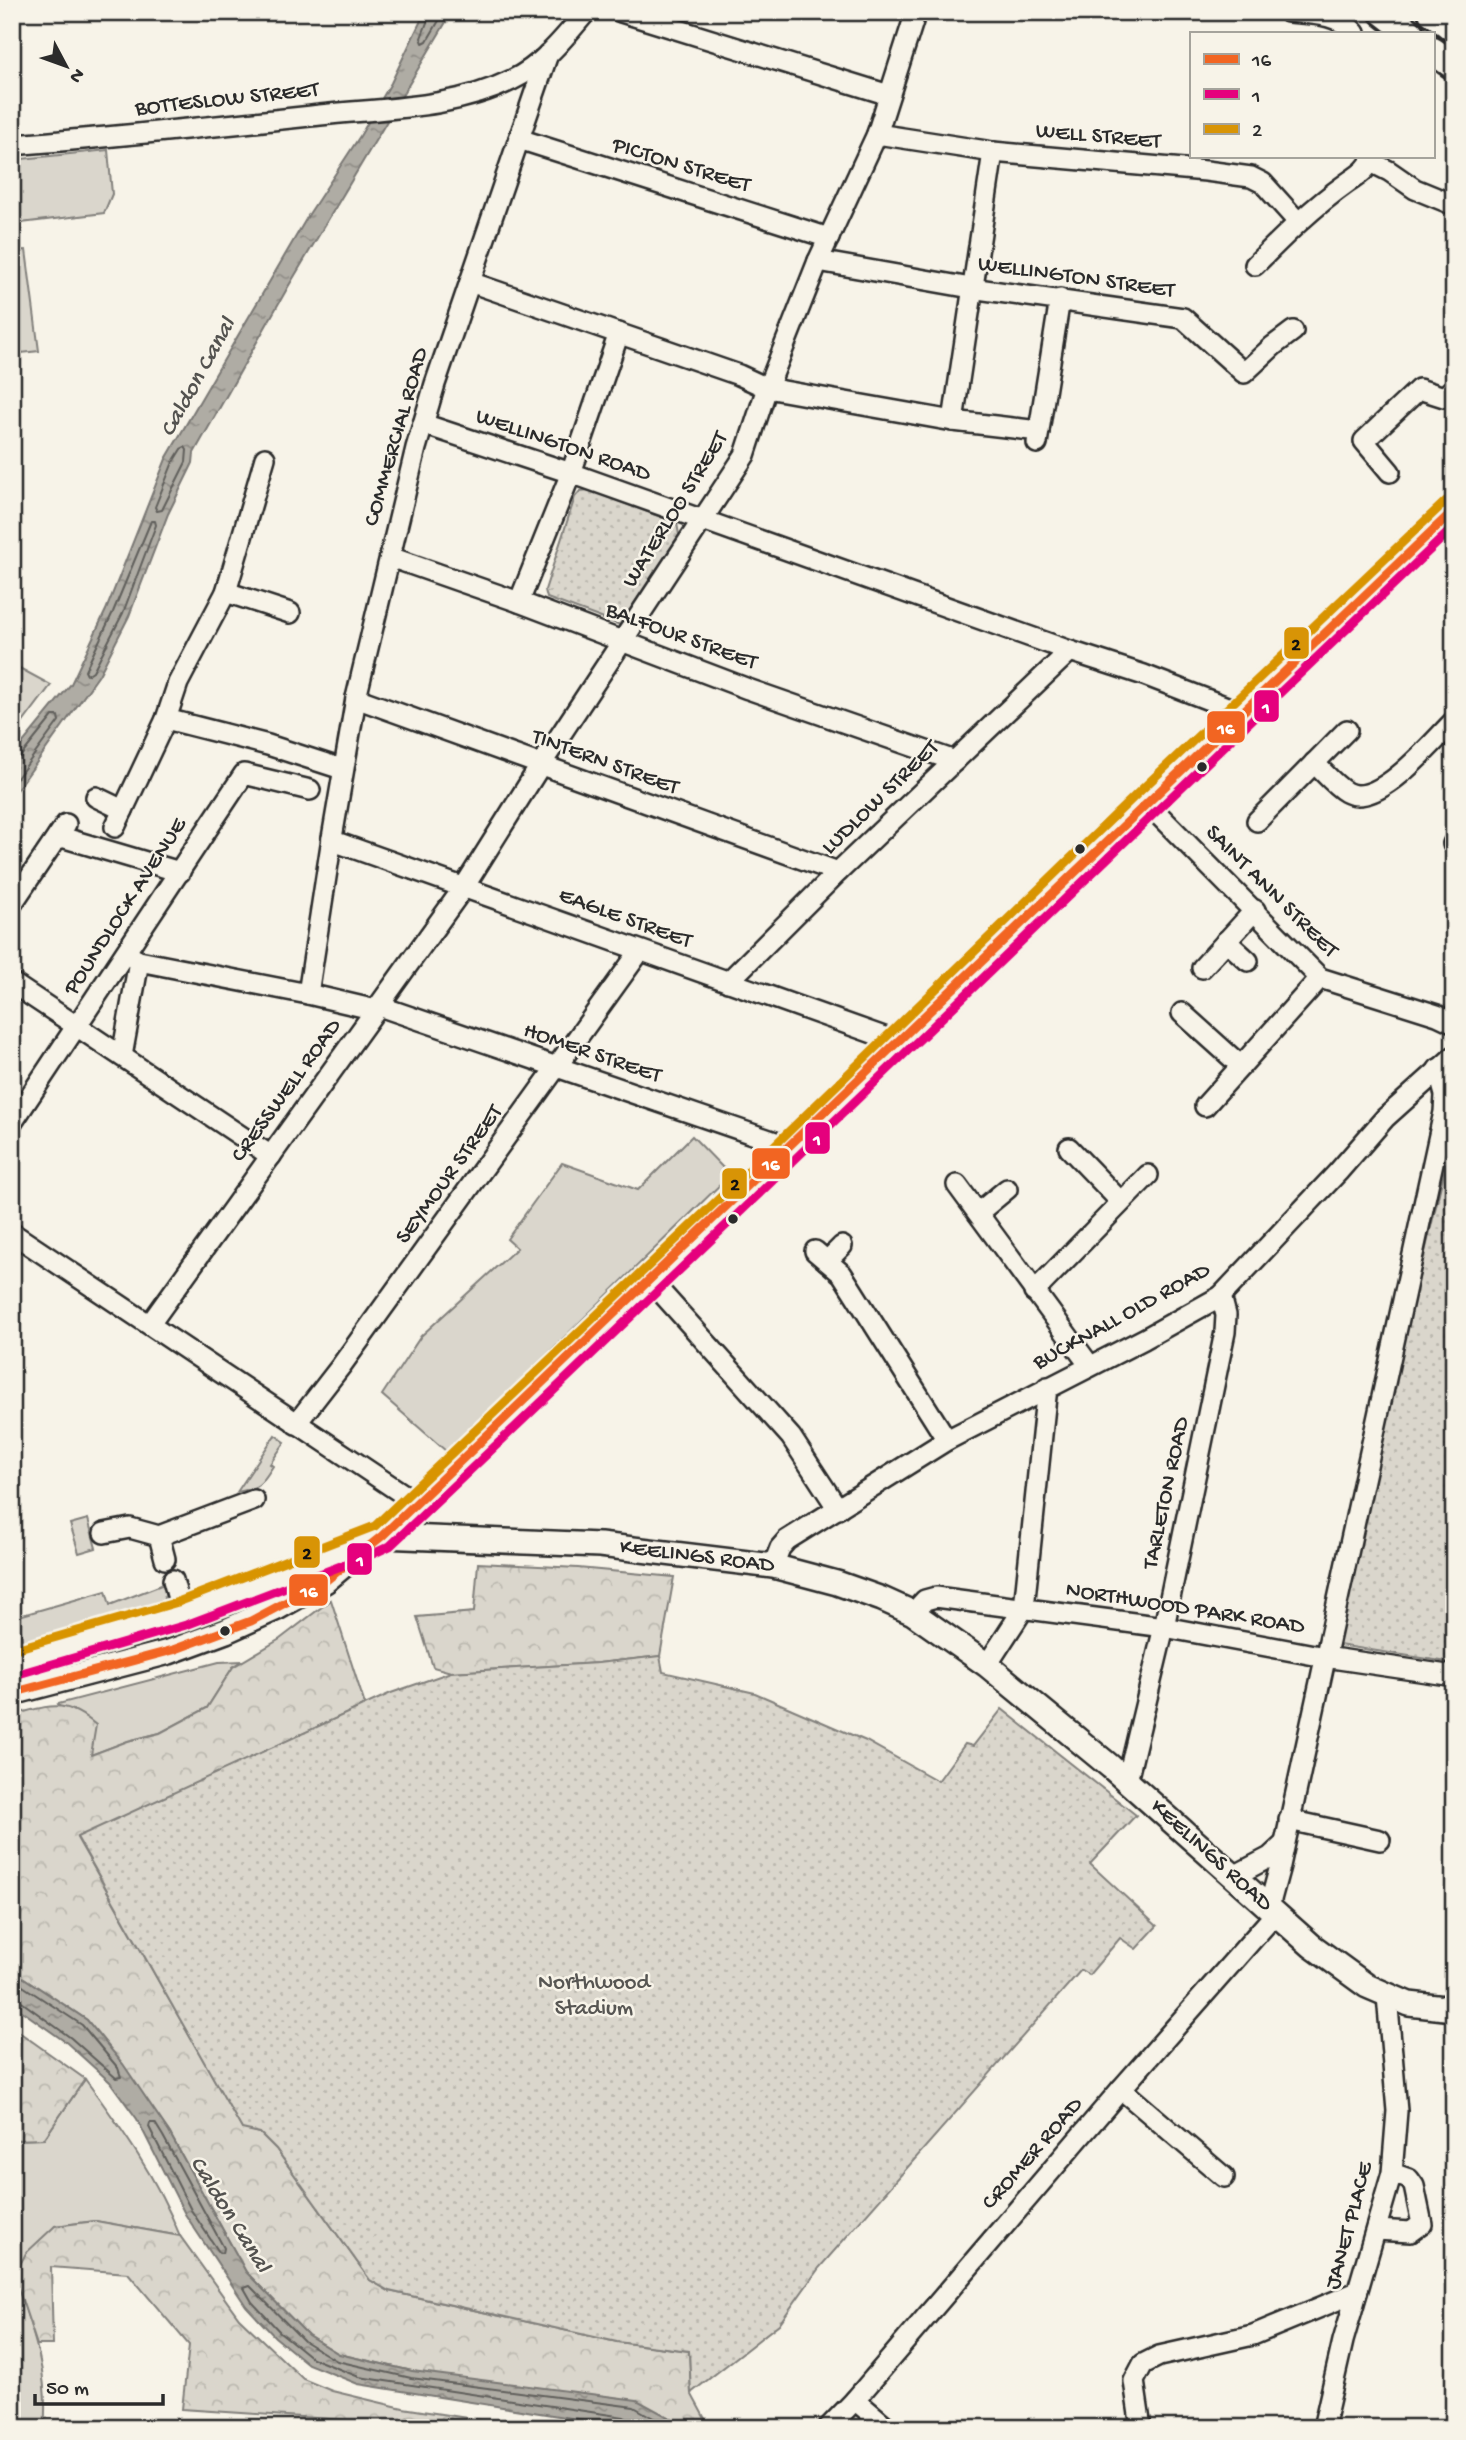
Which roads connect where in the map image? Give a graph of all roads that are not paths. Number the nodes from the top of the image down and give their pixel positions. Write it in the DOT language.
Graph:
graph roads {
  1 [pos="586,12"];
  2 [pos="621,12"];
  3 [pos="916,12"];
  4 [pos="1288,12"];
  5 [pos="1383,12"];
  6 [pos="1432,12"];
  7 [pos="1454,29"];
  8 [pos="1354,32"];
  9 [pos="1409,32"];
  10 [pos="1434,52"];
  11 [pos="548,54"];
  12 [pos="1454,66"];
  13 [pos="889,95"];
  14 [pos="877,134"];
  15 [pos="519,139"];
  16 [pos="12,145"];
  17 [pos="993,152"];
  18 [pos="1372,159"];
  19 [pos="1454,205"];
  20 [pos="1298,222"];
  21 [pos="829,238"];
  22 [pos="818,261"];
  23 [pos="1255,265"];
  24 [pos="470,282"];
  25 [pos="971,289"];
  26 [pos="1060,299"];
  27 [pos="1293,331"];
  28 [pos="619,333"];
  29 [pos="767,388"];
  30 [pos="1454,388"];
  31 [pos="953,421"];
  32 [pos="423,424"];
  33 [pos="265,458"];
  34 [pos="1390,472"];
  35 [pos="571,473"];
  36 [pos="1454,510"];
  37 [pos="703,521"];
  38 [pos="390,557"];
  39 [pos="226,592"];
  40 [pos="519,602"];
  41 [pos="290,613"];
  42 [pos="621,642"];
  43 [pos="1070,651"];
  44 [pos="356,698"];
  45 [pos="1240,712"];
  46 [pos="166,719"];
  47 [pos="1454,721"];
  48 [pos="1347,730"];
  49 [pos="955,761"];
  50 [pos="1314,763"];
  51 [pos="540,766"];
  52 [pos="342,769"];
  53 [pos="310,790"];
  54 [pos="96,797"];
  55 [pos="1146,802"];
  56 [pos="1256,821"];
  57 [pos="334,840"];
  58 [pos="180,872"];
  59 [pos="838,872"];
  60 [pos="464,887"];
  61 [pos="12,904"];
  62 [pos="1255,910"];
  63 [pos="1226,941"];
  64 [pos="640,951"];
  65 [pos="133,957"];
  66 [pos="1248,961"];
  67 [pos="1202,968"];
  68 [pos="1320,978"];
  69 [pos="728,982"];
  70 [pos="12,983"];
  71 [pos="308,994"];
  72 [pos="377,1008"];
  73 [pos="1182,1013"];
  74 [pos="1454,1023"];
  75 [pos="76,1026"];
  76 [pos="898,1042"];
  77 [pos="122,1056"];
  78 [pos="1454,1056"];
  79 [pos="1241,1066"];
  80 [pos="557,1068"];
  81 [pos="1438,1069"];
  82 [pos="1205,1106"];
  83 [pos="12,1124"];
  84 [pos="790,1147"];
  85 [pos="1069,1148"];
  86 [pos="271,1156"];
  87 [pos="1148,1175"];
  88 [pos="957,1185"];
  89 [pos="1007,1189"];
  90 [pos="1121,1202"];
  91 [pos="978,1213"];
  92 [pos="12,1233"];
  93 [pos="842,1246"];
  94 [pos="651,1280"];
  95 [pos="1034,1292"];
  96 [pos="1221,1296"];
  97 [pos="150,1324"];
  98 [pos="1090,1366"];
  99 [pos="1046,1387"];
  100 [pos="296,1424"];
  101 [pos="947,1440"];
  102 [pos="254,1500"];
  103 [pos="418,1504"];
  104 [pos="838,1509"];
  105 [pos="104,1533"];
  106 [pos="159,1536"];
  107 [pos="377,1539"];
  108 [pos="165,1559"];
  109 [pos="774,1566"];
  110 [pos="173,1580"];
  111 [pos="1024,1608"];
  112 [pos="913,1613"];
  113 [pos="182,1614"];
  114 [pos="1164,1628"];
  115 [pos="1325,1657"];
  116 [pos="12,1663"];
  117 [pos="987,1665"];
  118 [pos="1454,1676"];
  119 [pos="12,1693"];
  120 [pos="1127,1781"];
  121 [pos="1289,1820"];
  122 [pos="1380,1840"];
  123 [pos="1278,1856"];
  124 [pos="1234,1876"];
  125 [pos="1272,1910"];
  126 [pos="1387,1996"];
  127 [pos="1454,2010"];
  128 [pos="1121,2089"];
  129 [pos="1392,2174"];
  130 [pos="1224,2177"];
  131 [pos="1376,2230"];
  132 [pos="1357,2292"];
  133 [pos="855,2400"];
  134 [pos="828,2428"];
  135 [pos="888,2428"];
  136 [pos="1141,2428"];
  137 [pos="1323,2428"];
  1 -- 11 [label="street"];
  2 -- 13 [label="street"];
  3 -- 13 [label="street, WATERLOO STREET"];
  4 -- 8 [label="street"];
  5 -- 9 [label="highway"];
  6 -- 7 [label="highway"];
  10 -- 12 [label="highway"];
  11 -- 15 [label="street, COMMERCIAL ROAD"];
  11 -- 16 [label="street, BOTTESLOW STREET"];
  13 -- 14 [label="street, WATERLOO STREET"];
  14 -- 17 [label="street, WELL STREET"];
  14 -- 21 [label="street, WATERLOO STREET"];
  15 -- 21 [label="street, PICTON STREET"];
  15 -- 24 [label="street, COMMERCIAL ROAD"];
  17 -- 20 [label="street, WELL STREET"];
  17 -- 25 [label="street"];
  18 -- 19 [label="street"];
  18 -- 20 [label="street"];
  20 -- 23 [label="street"];
  21 -- 22 [label="street, WATERLOO STREET"];
  22 -- 25 [label="street, WELLINGTON STREET"];
  22 -- 29 [label="street, WATERLOO STREET"];
  24 -- 28 [label="street"];
  24 -- 32 [label="street, COMMERCIAL ROAD"];
  25 -- 26 [label="street, WELLINGTON STREET"];
  25 -- 31 [label="street"];
  26 -- 27 [label="street, WELLINGTON STREET"];
  26 -- 31 [label="street"];
  28 -- 29 [label="street"];
  28 -- 35 [label="street"];
  29 -- 31 [label="street"];
  29 -- 37 [label="street, WATERLOO STREET"];
  30 -- 34 [label="street"];
  32 -- 35 [label="street, WELLINGTON ROAD"];
  32 -- 38 [label="street, COMMERCIAL ROAD"];
  33 -- 39 [label="street"];
  35 -- 37 [label="street, WELLINGTON ROAD"];
  35 -- 40 [label="street"];
  36 -- 45 [label="main road"];
  37 -- 42 [label="street, WATERLOO STREET"];
  37 -- 43 [label="street, WELLINGTON ROAD"];
  38 -- 40 [label="street, BALFOUR STREET"];
  38 -- 44 [label="street, COMMERCIAL ROAD"];
  39 -- 41 [label="street"];
  39 -- 46 [label="street"];
  40 -- 42 [label="street, BALFOUR STREET"];
  42 -- 49 [label="street, BALFOUR STREET"];
  42 -- 51 [label="street, WATERLOO STREET"];
  43 -- 45 [label="street, WELLINGTON ROAD"];
  43 -- 49 [label="street, LUDLOW STREET"];
  44 -- 51 [label="street, TINTERN STREET"];
  44 -- 52 [label="street, COMMERCIAL ROAD"];
  45 -- 55 [label="main road"];
  46 -- 52 [label="street"];
  46 -- 54 [label="street"];
  47 -- 50 [label="street"];
  48 -- 50 [label="street"];
  49 -- 59 [label="street, LUDLOW STREET"];
  50 -- 56 [label="street"];
  51 -- 59 [label="street, TINTERN STREET"];
  51 -- 60 [label="street, WATERLOO STREET"];
  52 -- 57 [label="street, COMMERCIAL ROAD"];
  53 -- 58 [label="street, POUNDLOCK AVENUE"];
  55 -- 62 [label="street, SAINT ANN STREET"];
  55 -- 76 [label="main road"];
  57 -- 60 [label="street, EAGLE STREET"];
  57 -- 71 [label="street, COMMERCIAL ROAD"];
  58 -- 61 [label="street"];
  58 -- 65 [label="street, POUNDLOCK AVENUE"];
  59 -- 69 [label="street, LUDLOW STREET"];
  60 -- 64 [label="street, EAGLE STREET"];
  60 -- 72 [label="street, CRESSWELL ROAD"];
  62 -- 63 [label="street"];
  62 -- 68 [label="street, SAINT ANN STREET"];
  63 -- 66 [label="street"];
  63 -- 67 [label="street"];
  64 -- 69 [label="street, EAGLE STREET"];
  64 -- 80 [label="street, SEYMOUR STREET"];
  65 -- 71 [label="street, HOMER STREET"];
  65 -- 75 [label="street, POUNDLOCK AVENUE"];
  65 -- 77 [label="street"];
  68 -- 74 [label="street, SAINT ANN STREET"];
  68 -- 79 [label="street"];
  69 -- 76 [label="street, EAGLE STREET"];
  70 -- 75 [label="street"];
  71 -- 72 [label="street, HOMER STREET"];
  72 -- 80 [label="street, HOMER STREET"];
  72 -- 86 [label="street, CRESSWELL ROAD"];
  73 -- 79 [label="street"];
  75 -- 77 [label="street"];
  75 -- 83 [label="street, POUNDLOCK AVENUE"];
  76 -- 84 [label="main road"];
  77 -- 86 [label="street"];
  78 -- 81 [label="street, BUCKNALL OLD ROAD"];
  79 -- 82 [label="street"];
  80 -- 84 [label="street, HOMER STREET"];
  80 -- 100 [label="street, SEYMOUR STREET"];
  81 -- 96 [label="street, BUCKNALL OLD ROAD"];
  81 -- 115 [label="street"];
  84 -- 94 [label="main road"];
  85 -- 90 [label="street"];
  86 -- 97 [label="street, CRESSWELL ROAD"];
  87 -- 90 [label="street"];
  88 -- 91 [label="street"];
  89 -- 91 [label="street"];
  90 -- 95 [label="street"];
  91 -- 95 [label="street"];
  92 -- 97 [label="street"];
  93 -- 101 [label="street"];
  94 -- 103 [label="main road"];
  94 -- 104 [label="street"];
  95 -- 98 [label="street"];
  96 -- 98 [label="street, BUCKNALL OLD ROAD"];
  96 -- 114 [label="street, TARLETON ROAD"];
  97 -- 100 [label="street"];
  98 -- 99 [label="street, BUCKNALL OLD ROAD"];
  99 -- 101 [label="street, BUCKNALL OLD ROAD"];
  99 -- 111 [label="street"];
  100 -- 103 [label="street"];
  101 -- 104 [label="street, BUCKNALL OLD ROAD"];
  102 -- 106 [label="street"];
  103 -- 107 [label="main road"];
  104 -- 109 [label="street, BUCKNALL OLD ROAD"];
  105 -- 106 [label="street"];
  106 -- 108 [label="street"];
  107 -- 109 [label="main road, KEELINGS ROAD"];
  107 -- 113 [label="main road"];
  107 -- 119 [label="main road"];
  109 -- 112 [label="main road, KEELINGS ROAD"];
  110 -- 113 [label="street"];
  111 -- 112 [label="street, NORTHWOOD PARK ROAD"];
  111 -- 114 [label="street, NORTHWOOD PARK ROAD"];
  111 -- 117 [label="street"];
  112 -- 117 [label="main road, KEELINGS ROAD"];
  113 -- 116 [label="main road"];
  114 -- 115 [label="street, NORTHWOOD PARK ROAD"];
  114 -- 120 [label="street, TARLETON ROAD"];
  115 -- 118 [label="street, NORTHWOOD PARK ROAD"];
  115 -- 121 [label="street"];
  117 -- 120 [label="main road, KEELINGS ROAD"];
  120 -- 124 [label="main road, KEELINGS ROAD"];
  121 -- 122 [label="street"];
  121 -- 123 [label="street"];
  123 -- 124 [label="street"];
  123 -- 125 [label="street"];
  124 -- 125 [label="main road, KEELINGS ROAD"];
  125 -- 126 [label="main road, KEELINGS ROAD"];
  125 -- 128 [label="street, CROMER ROAD"];
  126 -- 127 [label="main road, KEELINGS ROAD"];
  126 -- 129 [label="street, JANET PLACE"];
  128 -- 130 [label="street"];
  128 -- 133 [label="street, CROMER ROAD"];
  129 -- 131 [label="street, JANET PLACE"];
  129 -- 131 [label="street"];
  131 -- 132 [label="street, JANET PLACE"];
  132 -- 136 [label="street"];
  132 -- 137 [label="street, JANET PLACE"];
  133 -- 134 [label="street, CROMER ROAD"];
  133 -- 135 [label="street"];
}
